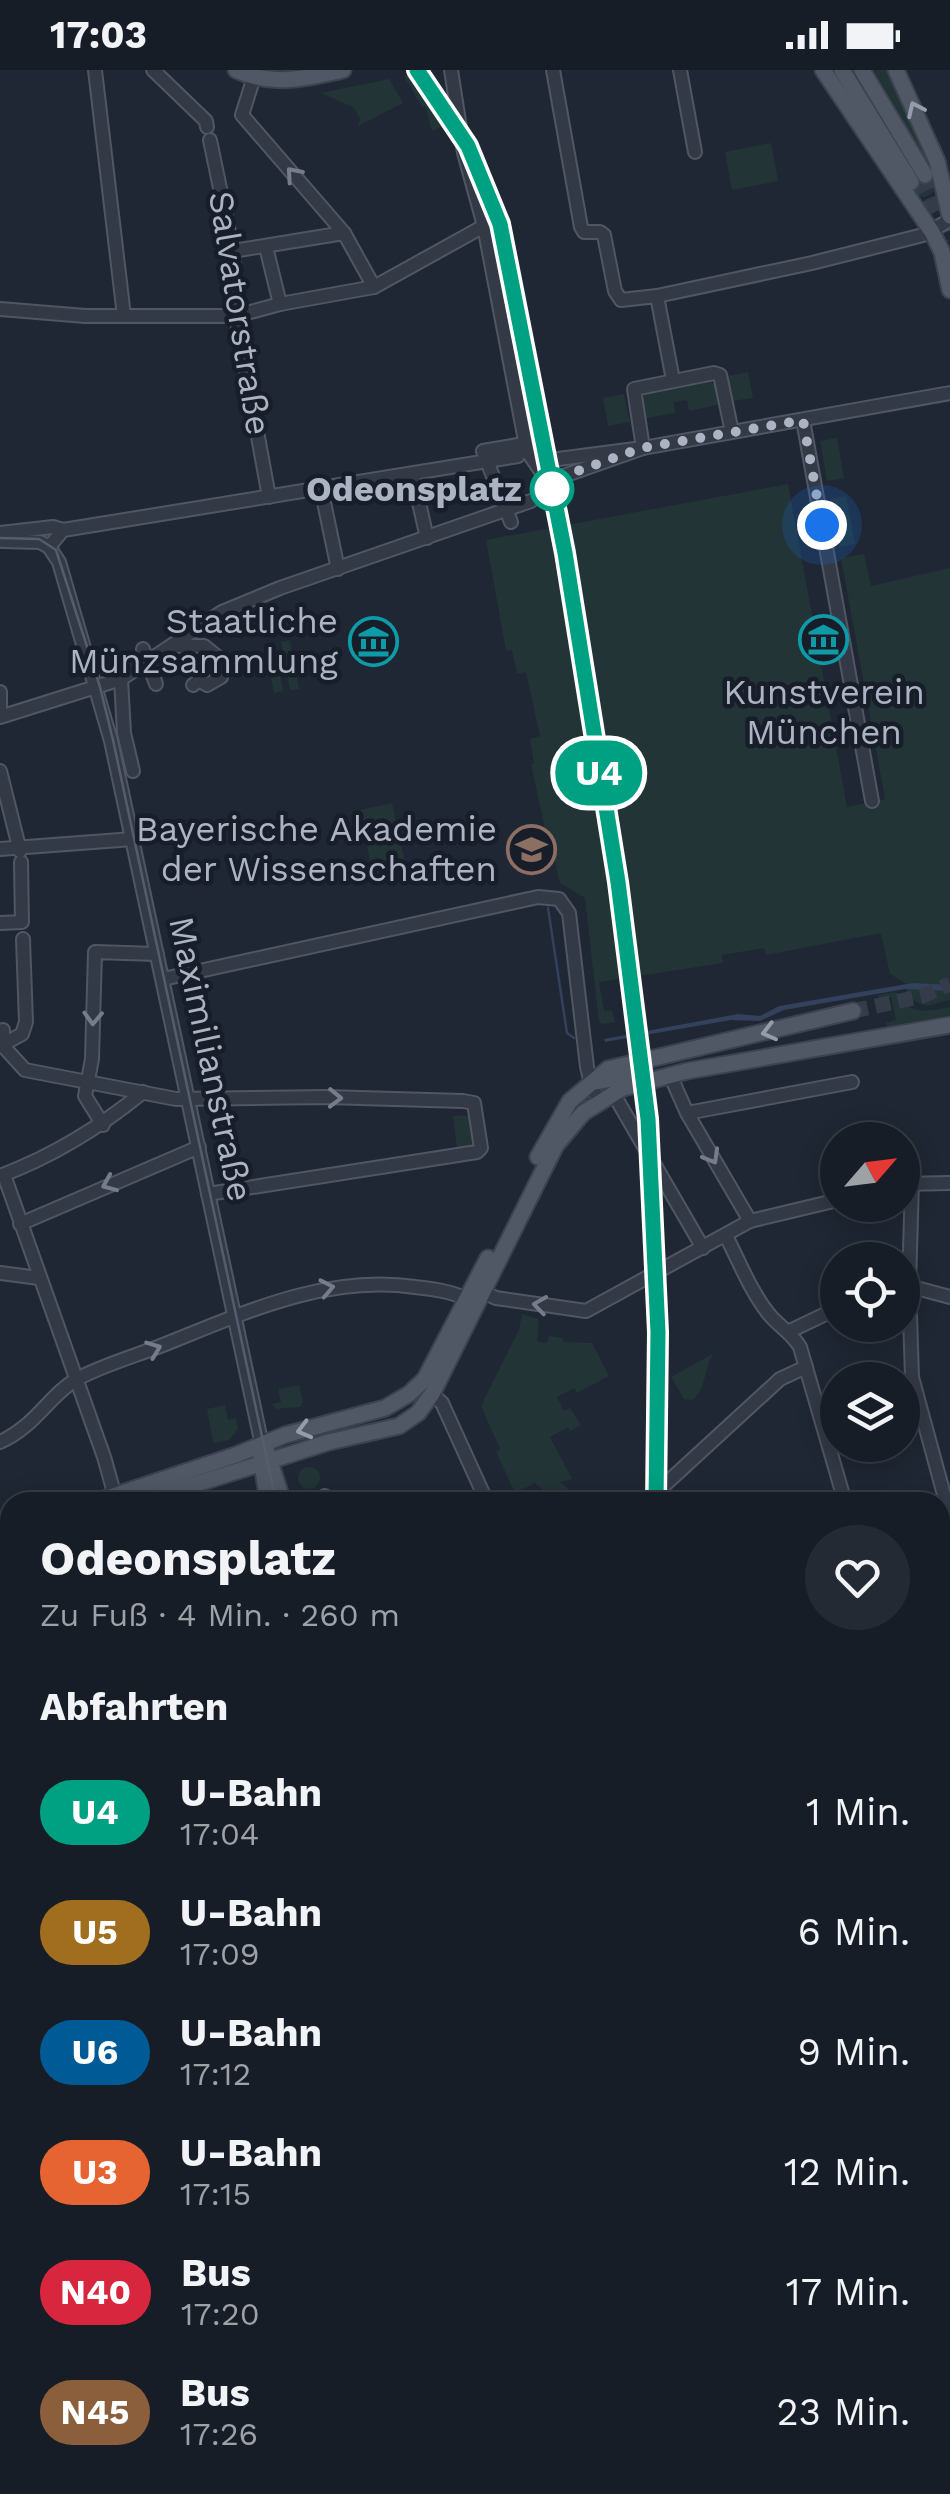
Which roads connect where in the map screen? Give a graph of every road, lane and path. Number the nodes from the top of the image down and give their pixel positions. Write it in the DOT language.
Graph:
graph roads {
  1 [pos="94,70"];
  2 [pos="153,70"];
  3 [pos="236,70"];
  4 [pos="343,70"];
  5 [pos="450,70"];
  6 [pos="555,70"];
  7 [pos="680,70"];
  8 [pos="822,70"];
  9 [pos="842,70"];
  10 [pos="862,70"];
  11 [pos="896,70"];
  12 [pos="254,77"];
  13 [pos="695,152"];
  14 [pos="943,184"];
  15 [pos="912,203"];
  16 [pos="950,218"];
  17 [pos="484,226"];
  18 [pos="932,232"];
  19 [pos="344,233"];
  20 [pos="266,247"];
  21 [pos="233,251"];
  22 [pos="374,287"];
  23 [pos="950,290"];
  24 [pos="657,296"];
  25 [pos="280,304"];
  26 [pos="0,309"];
  27 [pos="124,316"];
  28 [pos="236,316"];
  29 [pos="673,380"];
  30 [pos="950,393"];
  31 [pos="803,420"];
  32 [pos="732,432"];
  33 [pos="642,448"];
  34 [pos="521,450"];
  35 [pos="484,459"];
  36 [pos="413,476"];
  37 [pos="321,488"];
  38 [pos="268,492"];
  39 [pos="531,501"];
  40 [pos="508,515"];
  41 [pos="63,530"];
  42 [pos="0,533"];
  43 [pos="427,538"];
  44 [pos="0,541"];
  45 [pos="50,547"];
  46 [pos="342,572"];
  47 [pos="143,649"];
  48 [pos="167,650"];
  49 [pos="150,666"];
  50 [pos="156,684"];
  51 [pos="192,685"];
  52 [pos="0,692"];
  53 [pos="92,692"];
  54 [pos="122,692"];
  55 [pos="104,709"];
  56 [pos="1,716"];
  57 [pos="0,771"];
  58 [pos="134,771"];
  59 [pos="872,801"];
  60 [pos="132,838"];
  61 [pos="0,849"];
  62 [pos="20,854"];
  63 [pos="0,923"];
  64 [pos="23,939"];
  65 [pos="157,954"];
  66 [pos="163,979"];
  67 [pos="853,1012"];
  68 [pos="950,1025"];
  69 [pos="2,1030"];
  70 [pos="2,1046"];
  71 [pos="679,1074"];
  72 [pos="590,1082"];
  73 [pos="852,1082"];
  74 [pos="88,1083"];
  75 [pos="143,1092"];
  76 [pos="606,1097"];
  77 [pos="188,1099"];
  78 [pos="686,1113"];
  79 [pos="102,1124"];
  80 [pos="199,1147"];
  81 [pos="2,1176"];
  82 [pos="920,1183"];
  83 [pos="950,1183"];
  84 [pos="208,1194"];
  85 [pos="820,1204"];
  86 [pos="750,1222"];
  87 [pos="20,1224"];
  88 [pos="726,1236"];
  89 [pos="702,1248"];
  90 [pos="0,1273"];
  91 [pos="38,1278"];
  92 [pos="920,1289"];
  93 [pos="475,1295"];
  94 [pos="950,1297"];
  95 [pos="820,1317"];
  96 [pos="235,1318"];
  97 [pos="790,1332"];
  98 [pos="910,1342"];
  99 [pos="804,1361"];
  100 [pos="74,1380"];
  101 [pos="432,1394"];
  102 [pos="398,1402"];
  103 [pos="412,1419"];
  104 [pos="0,1442"];
  105 [pos="262,1445"];
  106 [pos="266,1463"];
  107 [pos="174,1484"];
  108 [pos="114,1492"];
  109 [pos="135,1492"];
  110 [pos="158,1492"];
  111 [pos="267,1492"];
  112 [pos="279,1492"];
  113 [pos="483,1492"];
  114 [pos="657,1492"];
  115 [pos="842,1492"];
  116 [pos="943,1492"];
  1 -- 27 [label="street"];
  2 -- 21 [label="street, Salvatorstraße"];
  3 -- 12 [label="main road"];
  4 -- 12 [label="main road"];
  5 -- 17 [label="street"];
  6 -- 24 [label="street"];
  7 -- 13 [label="street"];
  8 -- 15 [label="main road"];
  9 -- 10 [label="main road"];
  14 -- 11 [label="main road, one-way"];
  19 -- 12 [label="street, one-way"];
  14 -- 15 [label="main road"];
  14 -- 16 [label="main road"];
  15 -- 18 [label="main road"];
  16 -- 18 [label="street"];
  17 -- 22 [label="street"];
  17 -- 34 [label="street"];
  18 -- 23 [label="main road"];
  18 -- 24 [label="street"];
  19 -- 20 [label="street"];
  19 -- 22 [label="street"];
  20 -- 21 [label="street"];
  20 -- 25 [label="street"];
  21 -- 28 [label="street, Salvatorstraße"];
  22 -- 25 [label="street"];
  24 -- 29 [label="street"];
  25 -- 28 [label="street"];
  26 -- 27 [label="street"];
  27 -- 28 [label="street"];
  28 -- 38 [label="street, Salvatorstraße"];
  29 -- 32 [label="street"];
  29 -- 33 [label="street"];
  30 -- 31 [label="street"];
  31 -- 32 [label="street"];
  31 -- 59 [label="street"];
  32 -- 33 [label="street"];
  33 -- 34 [label="street"];
  34 -- 35 [label="street"];
  35 -- 36 [label="street"];
  35 -- 40 [label="street"];
  36 -- 37 [label="street"];
  36 -- 43 [label="street"];
  37 -- 38 [label="street"];
  37 -- 46 [label="street"];
  38 -- 41 [label="street"];
  39 -- 40 [label="street"];
  40 -- 43 [label="street"];
  41 -- 42 [label="street"];
  41 -- 45 [label="street"];
  43 -- 46 [label="street"];
  44 -- 45 [label="street"];
  45 -- 53 [label="street, Maximilianstraße"];
  46 -- 48 [label="street"];
  47 -- 49 [label="street"];
  48 -- 49 [label="street"];
  48 -- 51 [label="street"];
  49 -- 50 [label="street"];
  49 -- 54 [label="street"];
  52 -- 56 [label="street"];
  53 -- 54 [label="street"];
  53 -- 55 [label="street, Maximilianstraße"];
  53 -- 56 [label="street"];
  54 -- 55 [label="street"];
  54 -- 58 [label="street"];
  55 -- 60 [label="street, Maximilianstraße"];
  57 -- 62 [label="street"];
  60 -- 62 [label="street"];
  60 -- 65 [label="street, Maximilianstraße"];
  61 -- 62 [label="street"];
  62 -- 63 [label="street"];
  64 -- 70 [label="street"];
  65 -- 66 [label="street, Maximilianstraße"];
  65 -- 74 [label="street, one-way"];
  66 -- 72 [label="street"];
  66 -- 77 [label="street, Maximilianstraße"];
  67 -- 72 [label="main road, one-way"];
  68 -- 71 [label="main road"];
  69 -- 70 [label="street"];
  70 -- 74 [label="street"];
  71 -- 72 [label="main road"];
  71 -- 76 [label="main road"];
  71 -- 78 [label="street"];
  72 -- 76 [label="street"];
  72 -- 93 [label="main road"];
  73 -- 78 [label="street"];
  74 -- 75 [label="street"];
  74 -- 79 [label="street"];
  75 -- 77 [label="street"];
  75 -- 79 [label="street"];
  76 -- 89 [label="street"];
  76 -- 93 [label="main road"];
  77 -- 80 [label="street, Maximilianstraße"];
  77 -- 84 [label="street, one-way"];
  78 -- 86 [label="street, one-way"];
  79 -- 81 [label="street"];
  80 -- 84 [label="street, Maximilianstraße"];
  80 -- 87 [label="street, one-way"];
  81 -- 87 [label="street"];
  82 -- 83 [label="street"];
  84 -- 96 [label="street, Maximilianstraße"];
  85 -- 86 [label="street"];
  86 -- 88 [label="street"];
  87 -- 91 [label="street"];
  88 -- 89 [label="street"];
  88 -- 97 [label="street"];
  89 -- 93 [label="street, one-way"];
  90 -- 91 [label="street"];
  91 -- 100 [label="street"];
  92 -- 94 [label="street"];
  96 -- 93 [label="street, one-way"];
  93 -- 101 [label="main road"];
  93 -- 102 [label="main road"];
  95 -- 97 [label="street"];
  100 -- 96 [label="street, one-way"];
  96 -- 105 [label="street, Maximilianstraße"];
  97 -- 99 [label="street"];
  98 -- 116 [label="street"];
  99 -- 114 [label="street"];
  99 -- 115 [label="street"];
  100 -- 104 [label="street"];
  100 -- 108 [label="street"];
  101 -- 103 [label="main road"];
  101 -- 113 [label="street"];
  102 -- 103 [label="main road"];
  102 -- 105 [label="main road, one-way"];
  103 -- 106 [label="main road"];
  105 -- 106 [label="main road, Maximilianstraße"];
  105 -- 107 [label="main road"];
  106 -- 107 [label="main road"];
  106 -- 111 [label="main road, Maximilianstraße"];
  106 -- 112 [label="main road, Maximilianstraße"];
  107 -- 109 [label="main road"];
  107 -- 110 [label="main road"];
}
